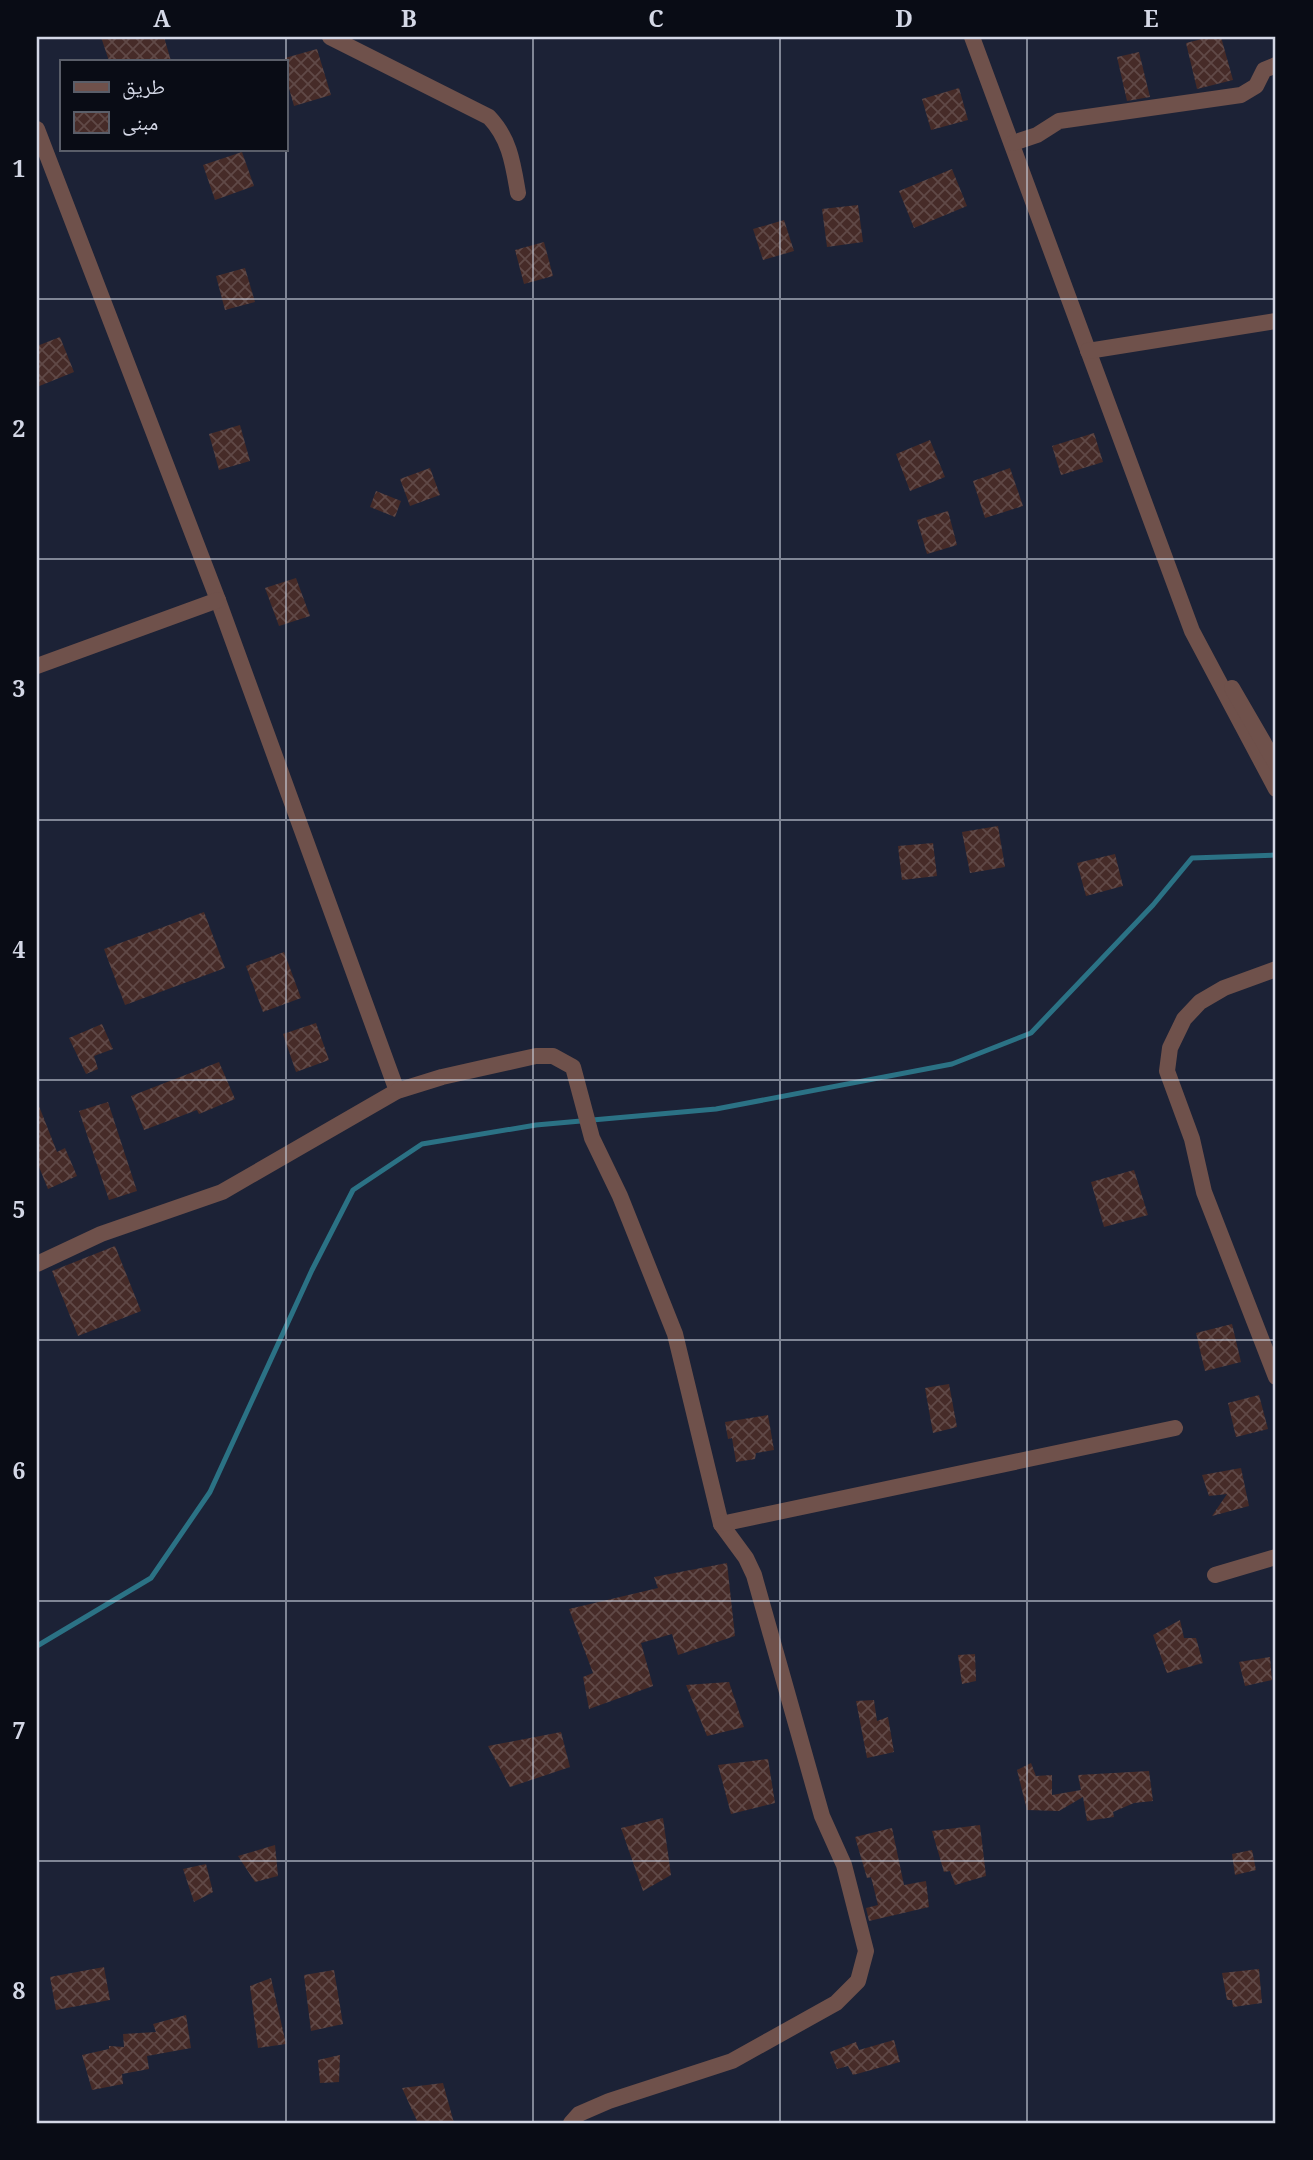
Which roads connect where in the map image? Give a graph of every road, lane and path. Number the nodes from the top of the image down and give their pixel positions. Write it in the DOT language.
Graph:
graph roads {
  1 [pos="330,37"];
  2 [pos="972,37"];
  3 [pos="1276,65"];
  4 [pos="37,129"];
  5 [pos="1013,143"];
  6 [pos="519,193"];
  7 [pos="1276,321"];
  8 [pos="1088,351"];
  9 [pos="218,600"];
  10 [pos="1192,631"];
  11 [pos="37,666"];
  12 [pos="1276,764"];
  13 [pos="1276,789"];
  14 [pos="1276,969"];
  15 [pos="397,1091"];
  16 [pos="37,1264"];
  17 [pos="1276,1377"];
  18 [pos="1175,1428"];
  19 [pos="721,1524"];
  20 [pos="1276,1557"];
  21 [pos="1215,1575"];
  22 [pos="571,2123"];
  1 -- 6 [label="street"];
  2 -- 5 [label="street"];
  3 -- 5 [label="street"];
  4 -- 9 [label="street"];
  5 -- 8 [label="street"];
  7 -- 8 [label="street"];
  8 -- 10 [label="street"];
  9 -- 11 [label="street"];
  9 -- 15 [label="street"];
  10 -- 12 [label="street"];
  10 -- 13 [label="street"];
  14 -- 17 [label="street"];
  15 -- 16 [label="street"];
  15 -- 19 [label="street"];
  18 -- 19 [label="street"];
  19 -- 22 [label="street"];
  20 -- 21 [label="street"];
}
